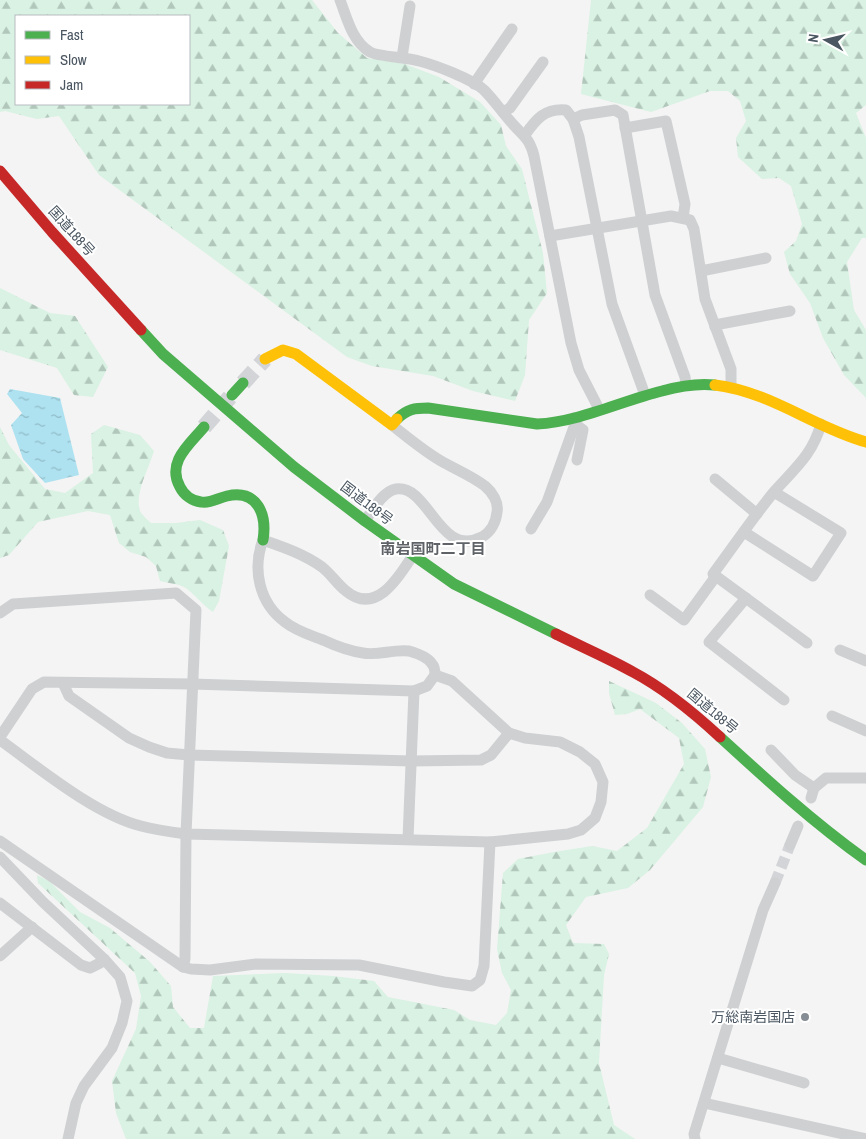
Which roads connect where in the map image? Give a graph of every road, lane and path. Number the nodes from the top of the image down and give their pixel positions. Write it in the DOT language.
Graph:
graph roads {
  1 [pos="340,0"];
  2 [pos="410,6"];
  3 [pos="512,29"];
  4 [pos="402,57"];
  5 [pos="543,62"];
  6 [pos="474,84"];
  7 [pos="503,112"];
  8 [pos="573,119"];
  9 [pos="625,128"];
  10 [pos="524,134"];
  11 [pos="0,171"];
  12 [pos="683,218"];
  13 [pos="642,220"];
  14 [pos="598,228"];
  15 [pos="550,236"];
  16 [pos="766,258"];
  17 [pos="701,271"];
  18 [pos="790,311"];
  19 [pos="715,326"];
  20 [pos="265,359"];
  21 [pos="243,383"];
  22 [pos="686,385"];
  23 [pos="731,387"];
  24 [pos="232,395"];
  25 [pos="645,395"];
  26 [pos="600,409"];
  27 [pos="575,421"];
  28 [pos="821,424"];
  29 [pos="392,425"];
  30 [pos="204,427"];
  31 [pos="866,442"];
  32 [pos="577,460"];
  33 [pos="715,479"];
  34 [pos="774,492"];
  35 [pos="757,514"];
  36 [pos="365,521"];
  37 [pos="531,529"];
  38 [pos="744,532"];
  39 [pos="263,540"];
  40 [pos="412,556"];
  41 [pos="716,576"];
  42 [pos="650,594"];
  43 [pos="746,598"];
  44 [pos="0,614"];
  45 [pos="807,643"];
  46 [pos="840,650"];
  47 [pos="866,661"];
  48 [pos="436,674"];
  49 [pos="63,683"];
  50 [pos="192,684"];
  51 [pos="414,691"];
  52 [pos="784,700"];
  53 [pos="832,716"];
  54 [pos="866,731"];
  55 [pos="509,734"];
  56 [pos="0,739"];
  57 [pos="771,750"];
  58 [pos="189,755"];
  59 [pos="411,761"];
  60 [pos="866,778"];
  61 [pos="798,826"];
  62 [pos="186,834"];
  63 [pos="408,840"];
  64 [pos="0,841"];
  65 [pos="490,842"];
  66 [pos="790,845"];
  67 [pos="0,857"];
  68 [pos="866,860"];
  69 [pos="775,883"];
  70 [pos="0,903"];
  71 [pos="32,927"];
  72 [pos="0,956"];
  73 [pos="104,959"];
  74 [pos="183,966"];
  75 [pos="718,1058"];
  76 [pos="804,1083"];
  77 [pos="704,1103"];
  78 [pos="68,1139"];
  79 [pos="695,1139"];
  80 [pos="866,1139"];
  1 -- 4 [label="street"];
  2 -- 4 [label="street"];
  3 -- 6 [label="street"];
  4 -- 6 [label="street"];
  5 -- 7 [label="street"];
  6 -- 7 [label="street"];
  7 -- 10 [label="street"];
  8 -- 9 [label="street"];
  8 -- 10 [label="street"];
  8 -- 14 [label="street"];
  9 -- 12 [label="street"];
  9 -- 13 [label="street"];
  10 -- 15 [label="street"];
  11 -- 36 [label="main road, 国道188号"];
  12 -- 13 [label="street"];
  12 -- 17 [label="street"];
  13 -- 14 [label="street"];
  13 -- 22 [label="street"];
  14 -- 15 [label="street"];
  14 -- 25 [label="street"];
  15 -- 26 [label="street"];
  16 -- 17 [label="street"];
  17 -- 19 [label="street"];
  18 -- 19 [label="street"];
  19 -- 23 [label="street"];
  20 -- 29 [label="main road"];
  21 -- 24 [label="main road"];
  22 -- 23 [label="main road"];
  22 -- 25 [label="main road"];
  23 -- 28 [label="main road"];
  25 -- 26 [label="main road"];
  26 -- 27 [label="main road"];
  27 -- 29 [label="main road"];
  27 -- 32 [label="street"];
  27 -- 37 [label="street"];
  28 -- 31 [label="main road"];
  28 -- 34 [label="street"];
  29 -- 36 [label="street"];
  30 -- 39 [label="main road"];
  33 -- 35 [label="street"];
  34 -- 35 [label="street"];
  34 -- 38 [label="street"];
  35 -- 38 [label="street"];
  36 -- 40 [label="main road, 国道188号"];
  38 -- 41 [label="street"];
  39 -- 40 [label="street"];
  39 -- 48 [label="street"];
  40 -- 68 [label="main road, 国道188号"];
  41 -- 42 [label="street"];
  41 -- 43 [label="street"];
  43 -- 45 [label="street"];
  43 -- 52 [label="street"];
  44 -- 50 [label="street"];
  46 -- 47 [label="street"];
  48 -- 51 [label="street"];
  48 -- 55 [label="street"];
  49 -- 50 [label="street"];
  49 -- 56 [label="street"];
  49 -- 58 [label="street"];
  50 -- 51 [label="street"];
  50 -- 58 [label="street"];
  51 -- 59 [label="street"];
  53 -- 54 [label="street"];
  55 -- 59 [label="street"];
  55 -- 65 [label="street"];
  56 -- 62 [label="street"];
  57 -- 60 [label="street"];
  58 -- 59 [label="street"];
  58 -- 62 [label="street"];
  59 -- 63 [label="street"];
  61 -- 66 [label="street"];
  62 -- 63 [label="street"];
  62 -- 74 [label="street"];
  63 -- 65 [label="street"];
  64 -- 74 [label="street"];
  65 -- 74 [label="street"];
  67 -- 73 [label="street"];
  69 -- 75 [label="street"];
  70 -- 71 [label="street"];
  71 -- 72 [label="street"];
  71 -- 73 [label="street"];
  73 -- 78 [label="street"];
  75 -- 76 [label="street"];
  75 -- 77 [label="street"];
  77 -- 79 [label="street"];
  77 -- 80 [label="street"];
}
